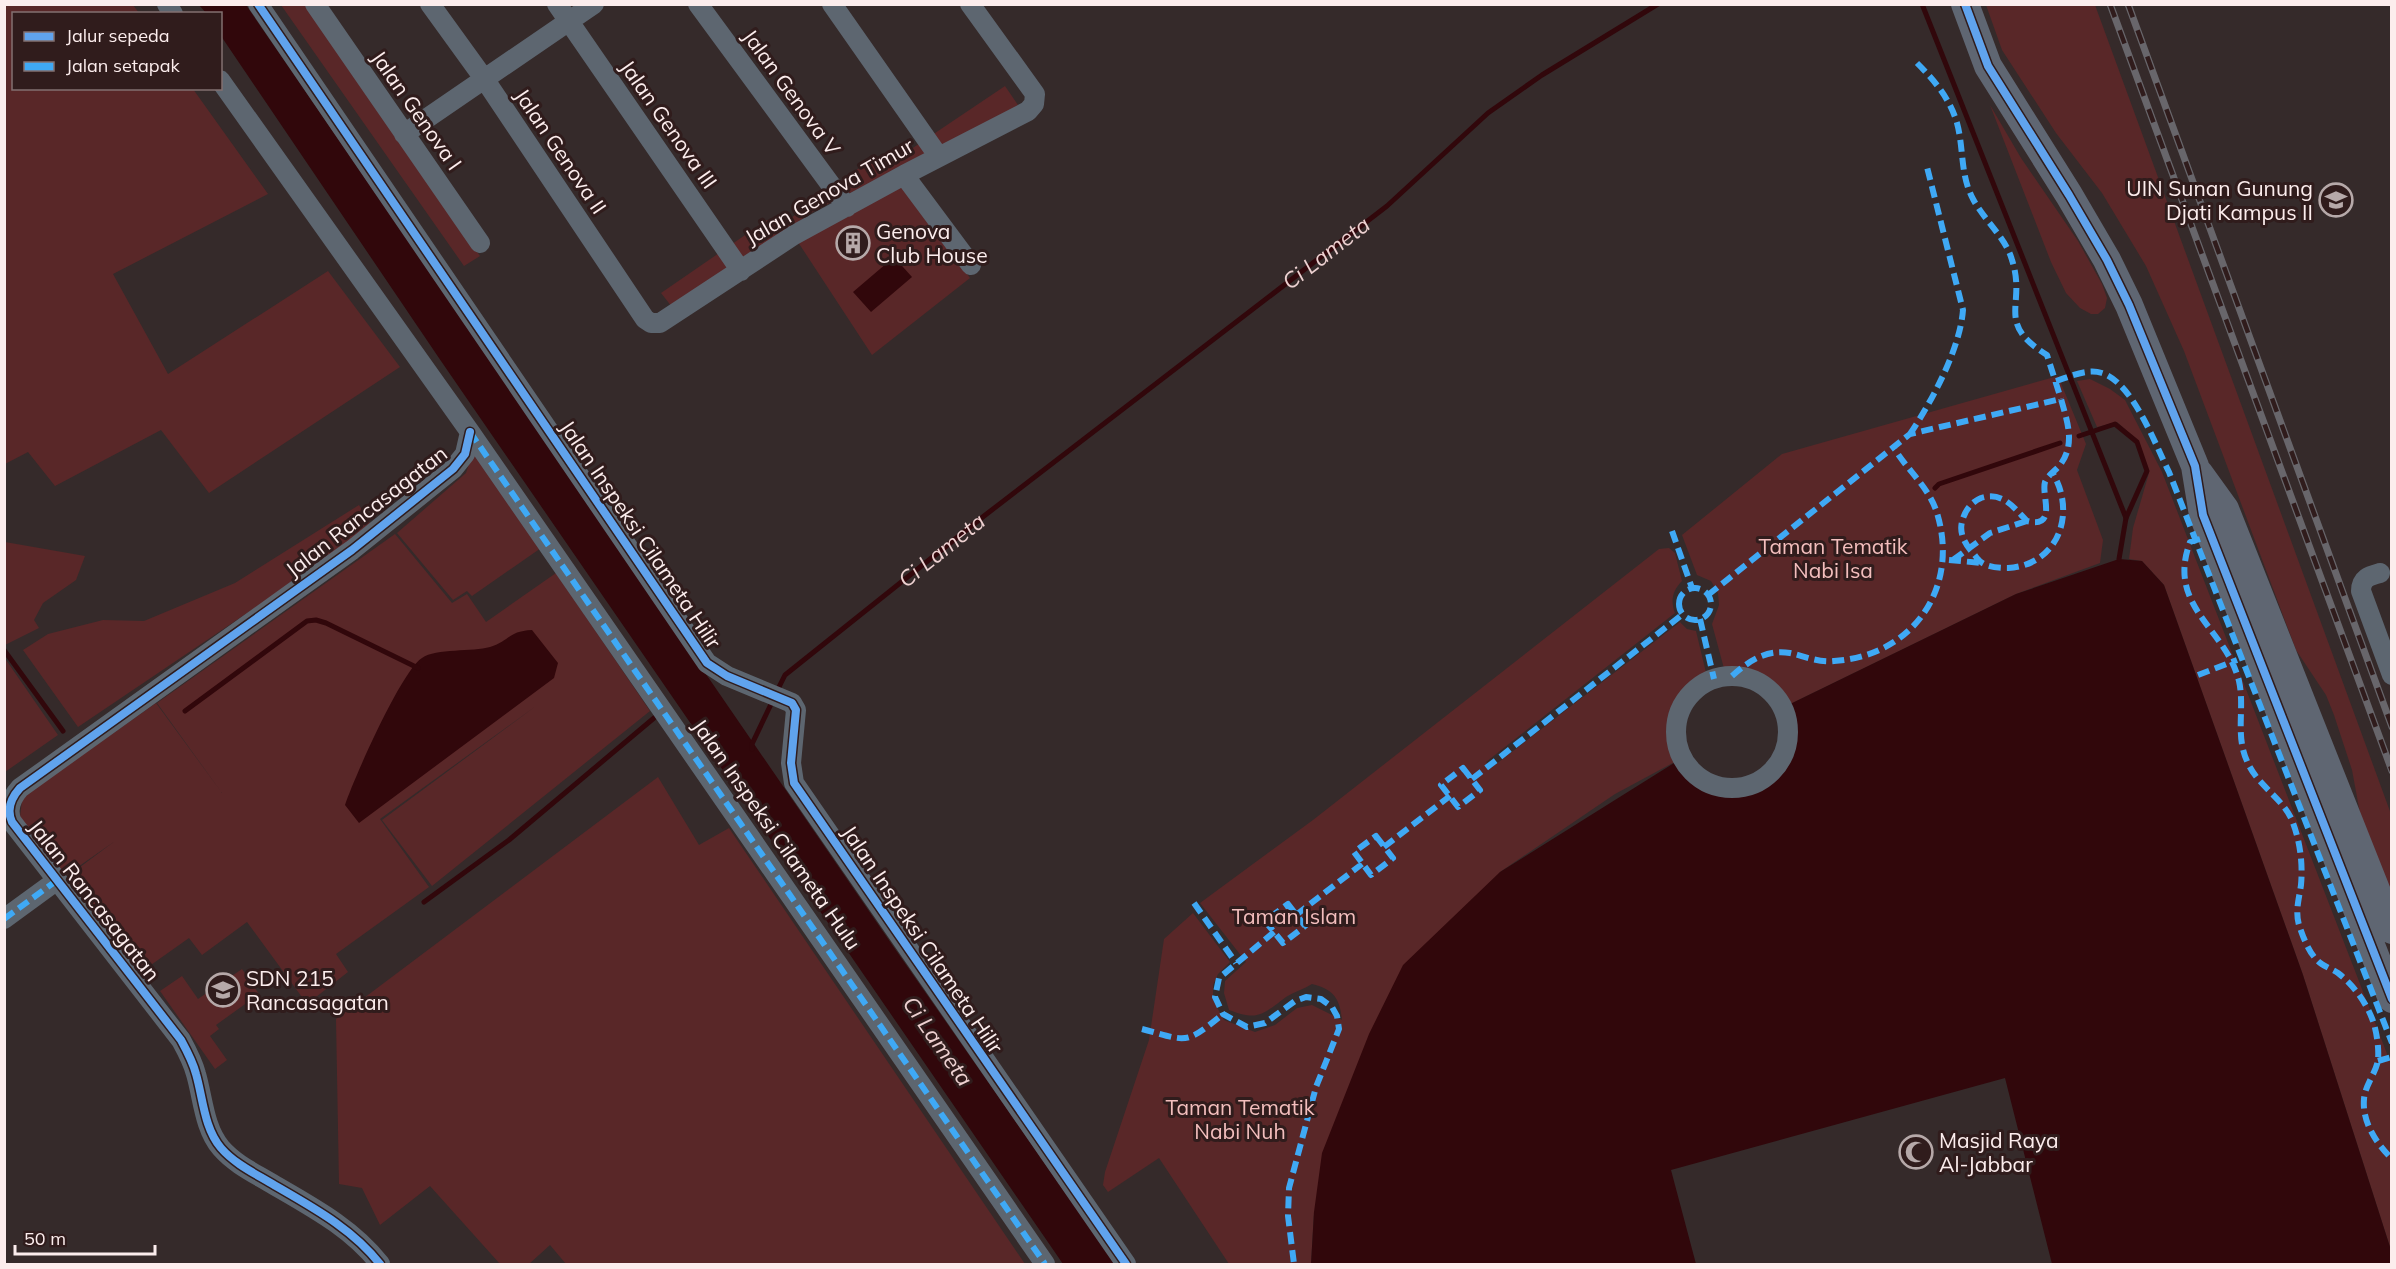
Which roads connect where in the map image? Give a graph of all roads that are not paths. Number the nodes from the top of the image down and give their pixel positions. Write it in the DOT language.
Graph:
graph roads {
  1 [pos="258,4"];
  2 [pos="315,4"];
  3 [pos="430,4"];
  4 [pos="557,4"];
  5 [pos="594,4"];
  6 [pos="698,4"];
  7 [pos="832,4"];
  8 [pos="970,4"];
  9 [pos="1965,4"];
  10 [pos="569,22"];
  11 [pos="484,80"];
  12 [pos="222,83"];
  13 [pos="404,134"];
  14 [pos="939,156"];
  15 [pos="904,175"];
  16 [pos="847,207"];
  17 [pos="480,243"];
  18 [pos="971,265"];
  19 [pos="741,271"];
  20 [pos="651,323"];
  21 [pos="470,432"];
  22 [pos="2194,466"];
  23 [pos="2380,573"];
  24 [pos="2391,675"];
  25 [pos="1756,682"];
  26 [pos="56,881"];
  27 [pos="4,919"];
  28 [pos="2391,930"];
  29 [pos="2391,999"];
  30 [pos="380,1264"];
  31 [pos="1045,1264"];
  32 [pos="1126,1264"];
  1 -- 32 [label="street, Jalan Inspeksi Cilameta Hilir"];
  2 -- 13 [label="street, Jalan Genova I"];
  3 -- 11 [label="street, Jalan Genova II"];
  4 -- 10 [label="street, Jalan Genova III"];
  5 -- 10 [label="street"];
  6 -- 16 [label="street, Jalan Genova V"];
  7 -- 14 [label="street"];
  8 -- 14 [label="street, Jalan Genova Timur"];
  9 -- 22 [label="street"];
  10 -- 11 [label="street"];
  10 -- 19 [label="street, Jalan Genova III"];
  11 -- 13 [label="street"];
  11 -- 20 [label="street, Jalan Genova II"];
  12 -- 21 [label="street"];
  13 -- 17 [label="street, Jalan Genova I"];
  14 -- 15 [label="street, Jalan Genova Timur"];
  15 -- 16 [label="street, Jalan Genova Timur"];
  15 -- 18 [label="street"];
  16 -- 19 [label="street, Jalan Genova Timur"];
  19 -- 20 [label="street, Jalan Genova Timur"];
  21 -- 26 [label="street, Jalan Rancasagatan"];
  21 -- 31 [label="street, Jalan Inspeksi Cilameta Hulu"];
  22 -- 28 [label="street"];
  22 -- 29 [label="street"];
  23 -- 24 [label="street"];
  25 -- 25 [label="street"];
  26 -- 27 [label="street"];
  26 -- 30 [label="street, Jalan Rancasagatan"];
}
